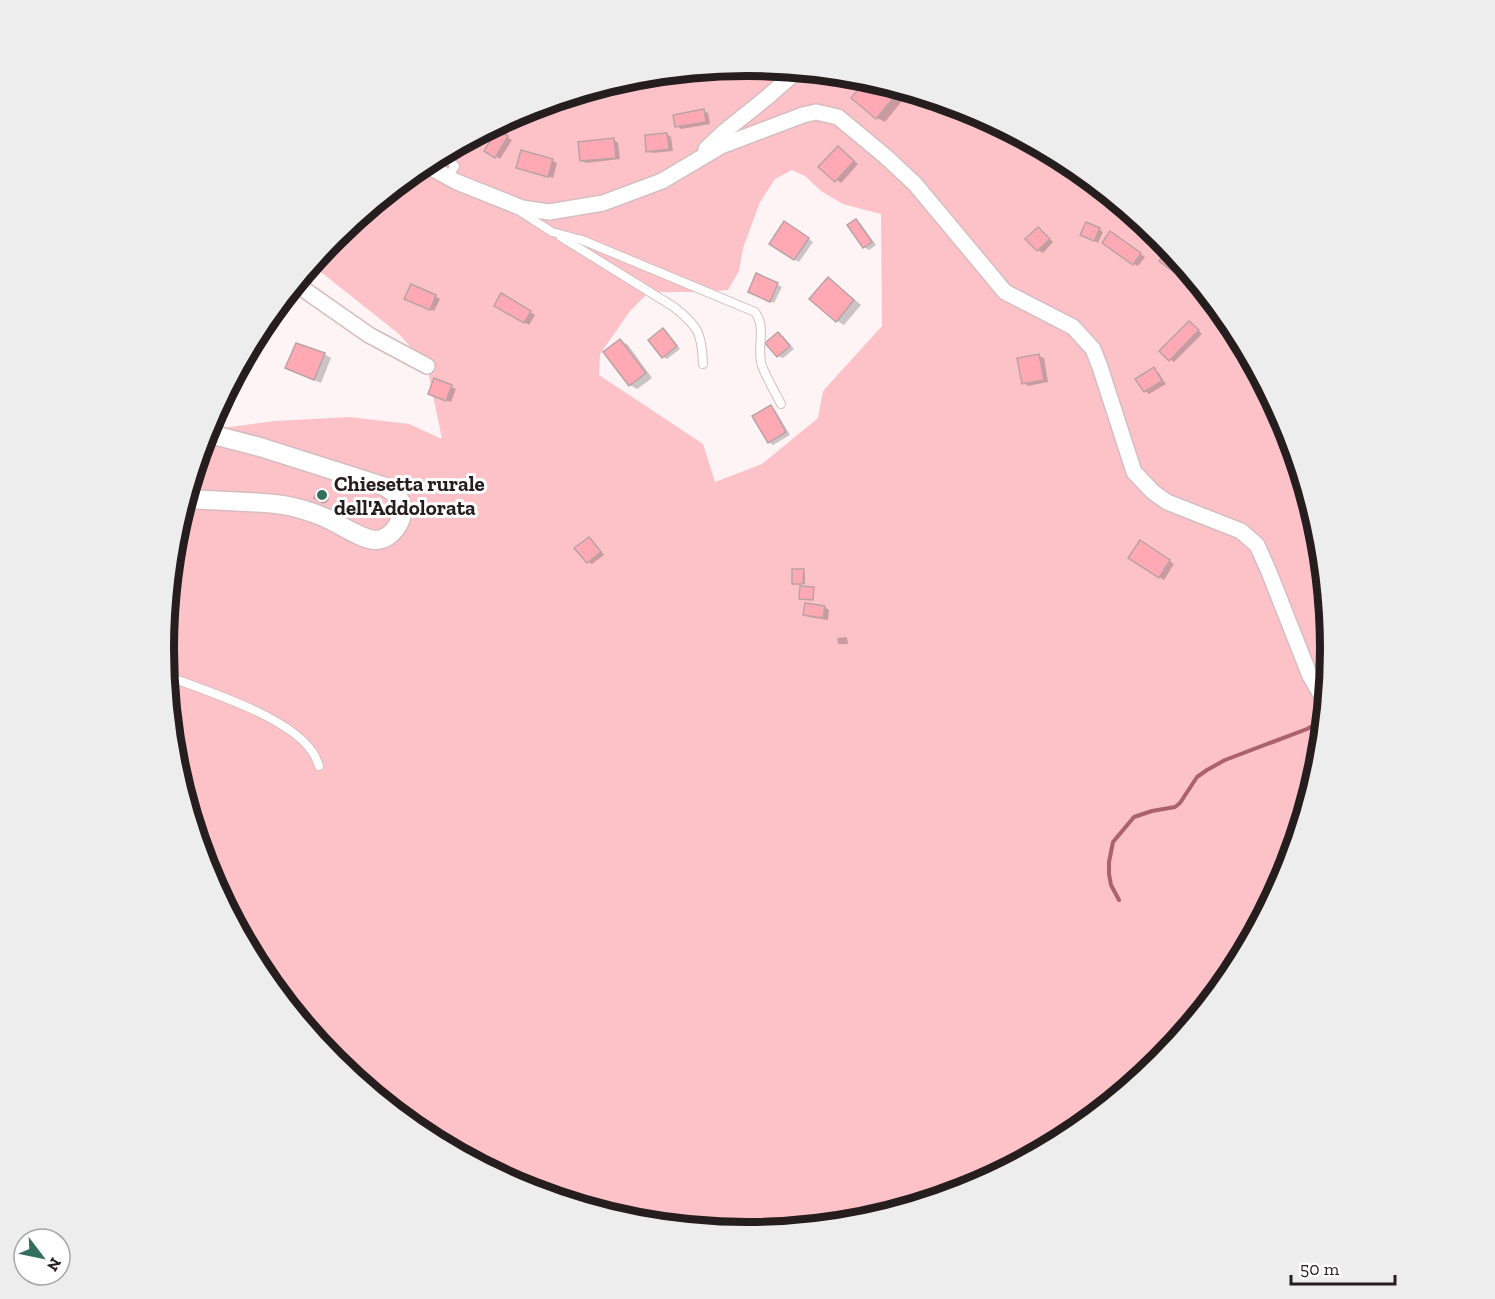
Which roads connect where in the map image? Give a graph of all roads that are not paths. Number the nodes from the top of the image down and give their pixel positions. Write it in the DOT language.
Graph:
graph roads {
  1 [pos="789,78"];
  2 [pos="449,160"];
  3 [pos="691,164"];
  4 [pos="434,170"];
  5 [pos="448,177"];
  6 [pos="499,199"];
  7 [pos="552,232"];
  8 [pos="303,289"];
  9 [pos="703,364"];
  10 [pos="428,366"];
  11 [pos="781,404"];
  12 [pos="216,436"];
  13 [pos="194,500"];
  14 [pos="176,679"];
  15 [pos="1319,691"];
  16 [pos="319,766"];
  1 -- 3 [label="street"];
  2 -- 5 [label="lane"];
  3 -- 6 [label="street"];
  3 -- 15 [label="street"];
  4 -- 5 [label="street"];
  5 -- 6 [label="street"];
  6 -- 7 [label="lane"];
  7 -- 9 [label="lane"];
  7 -- 11 [label="lane"];
  8 -- 10 [label="street"];
  12 -- 13 [label="street"];
  14 -- 16 [label="lane"];
}
